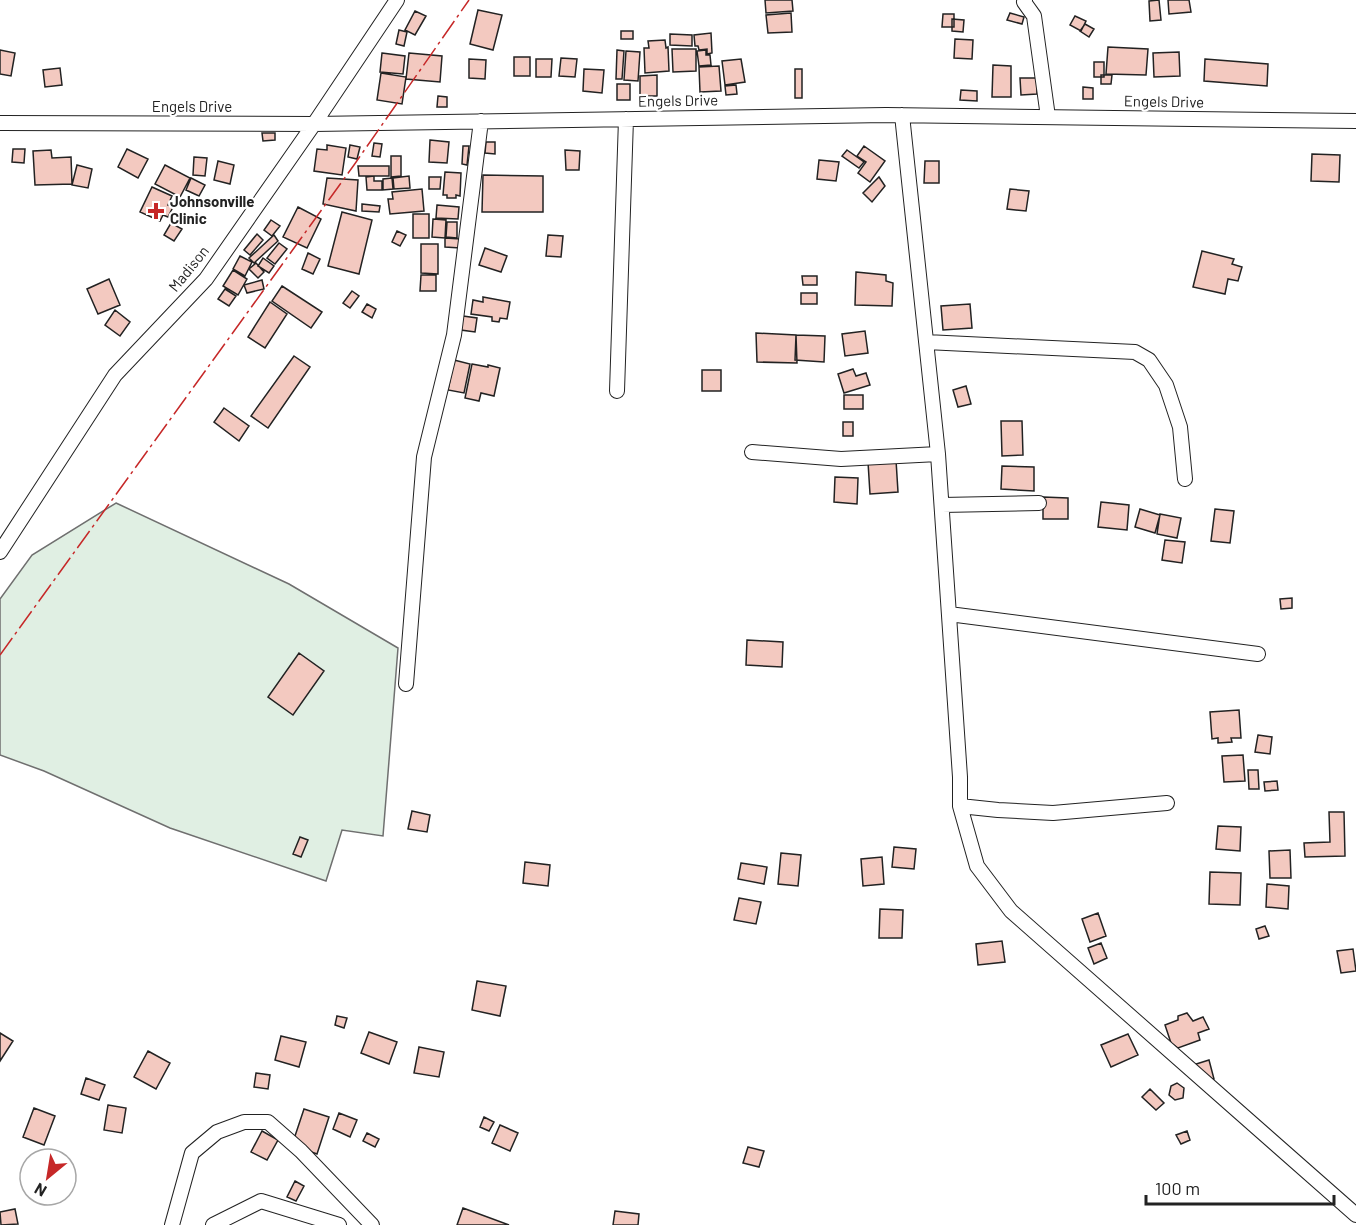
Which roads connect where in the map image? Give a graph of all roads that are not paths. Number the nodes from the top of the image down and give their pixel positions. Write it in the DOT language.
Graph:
graph roads {
  1 [pos="397,0"];
  2 [pos="1024,0"];
  3 [pos="902,115"];
  4 [pos="1048,117"];
  5 [pos="626,118"];
  6 [pos="481,121"];
  7 [pos="1356,121"];
  8 [pos="0,123"];
  9 [pos="314,124"];
  10 [pos="926,342"];
  11 [pos="617,391"];
  12 [pos="752,452"];
  13 [pos="938,454"];
  14 [pos="1185,478"];
  15 [pos="1039,503"];
  16 [pos="942,506"];
  17 [pos="0,552"];
  18 [pos="949,614"];
  19 [pos="1258,654"];
  20 [pos="406,684"];
  21 [pos="1167,803"];
  22 [pos="960,806"];
  23 [pos="1356,1215"];
  24 [pos="172,1225"];
  25 [pos="213,1225"];
  26 [pos="339,1225"];
  27 [pos="372,1225"];
  1 -- 9 [label="street, Madison"];
  2 -- 4 [label="street"];
  3 -- 4 [label="street, Engels Drive"];
  3 -- 5 [label="street, Engels Drive"];
  3 -- 10 [label="street"];
  4 -- 7 [label="street, Engels Drive"];
  5 -- 6 [label="street, Engels Drive"];
  5 -- 11 [label="street"];
  6 -- 9 [label="street, Engels Drive"];
  6 -- 20 [label="street"];
  8 -- 9 [label="street, Engels Drive"];
  9 -- 17 [label="street, Madison"];
  10 -- 13 [label="street"];
  10 -- 14 [label="street"];
  12 -- 13 [label="street"];
  13 -- 16 [label="street"];
  15 -- 16 [label="street"];
  16 -- 18 [label="street"];
  18 -- 19 [label="street"];
  18 -- 22 [label="street"];
  21 -- 22 [label="street"];
  22 -- 23 [label="street"];
  24 -- 27 [label="street"];
  25 -- 26 [label="street"];
}
